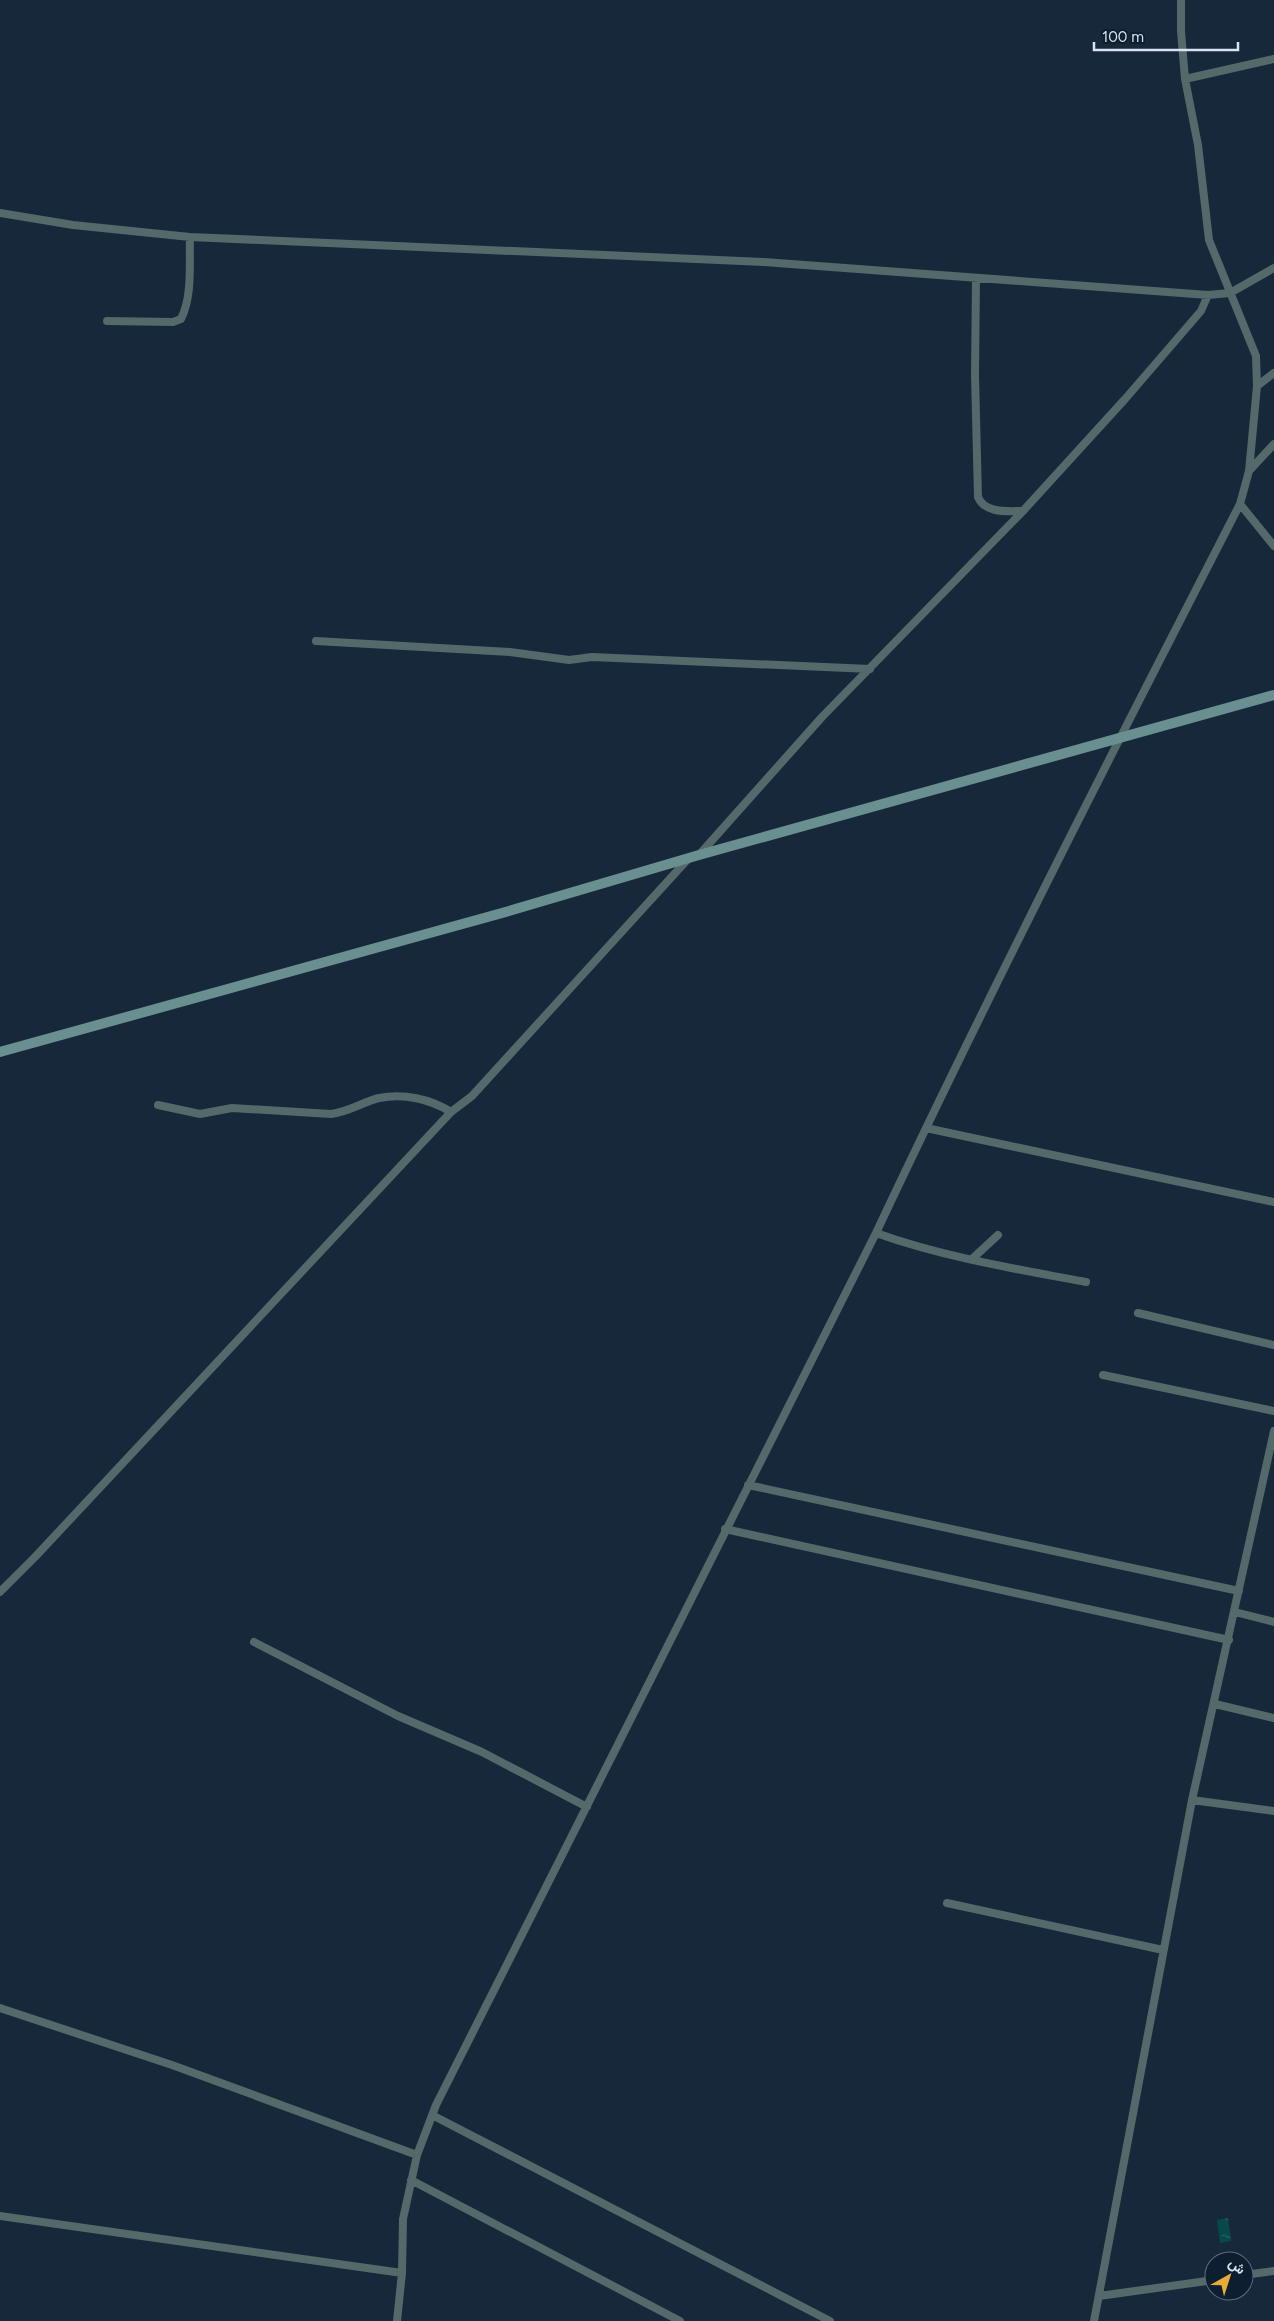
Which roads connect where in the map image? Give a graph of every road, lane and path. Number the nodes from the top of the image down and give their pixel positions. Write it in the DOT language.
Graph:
graph roads {
  1 [pos="1181,0"];
  2 [pos="1274,59"];
  3 [pos="1185,79"];
  4 [pos="0,213"];
  5 [pos="190,237"];
  6 [pos="1274,268"];
  7 [pos="976,278"];
  8 [pos="1230,293"];
  9 [pos="1208,295"];
  10 [pos="107,321"];
  11 [pos="1274,373"];
  12 [pos="1258,386"];
  13 [pos="1274,444"];
  14 [pos="1249,471"];
  15 [pos="1240,504"];
  16 [pos="1023,511"];
  17 [pos="1274,546"];
  18 [pos="316,641"];
  19 [pos="870,669"];
  20 [pos="1274,695"];
  21 [pos="1119,738"];
  22 [pos="699,855"];
  23 [pos="688,858"];
  24 [pos="0,1052"];
  25 [pos="158,1105"];
  26 [pos="451,1112"];
  27 [pos="926,1128"];
  28 [pos="1274,1202"];
  29 [pos="876,1233"];
  30 [pos="998,1235"];
  31 [pos="972,1259"];
  32 [pos="1086,1282"];
  33 [pos="1138,1313"];
  34 [pos="1274,1345"];
  35 [pos="1103,1375"];
  36 [pos="1274,1411"];
  37 [pos="1274,1431"];
  38 [pos="748,1485"];
  39 [pos="725,1529"];
  40 [pos="1239,1591"];
  41 [pos="0,1592"];
  42 [pos="1235,1612"];
  43 [pos="1274,1622"];
  44 [pos="1229,1640"];
  45 [pos="254,1642"];
  46 [pos="1215,1704"];
  47 [pos="1274,1718"];
  48 [pos="1192,1800"];
  49 [pos="587,1807"];
  50 [pos="1274,1811"];
  51 [pos="947,1903"];
  52 [pos="1163,1950"];
  53 [pos="0,2008"];
  54 [pos="432,2115"];
  55 [pos="417,2155"];
  56 [pos="411,2180"];
  57 [pos="0,2216"];
  58 [pos="1274,2271"];
  59 [pos="402,2273"];
  60 [pos="1254,2274"];
  61 [pos="1204,2281"];
  62 [pos="1098,2296"];
  63 [pos="397,2321"];
  64 [pos="680,2321"];
  65 [pos="830,2321"];
  66 [pos="1094,2321"];
  1 -- 3 [label="street"];
  2 -- 3 [label="street"];
  3 -- 8 [label="street"];
  4 -- 5 [label="street"];
  5 -- 7 [label="street"];
  5 -- 10 [label="street"];
  6 -- 8 [label="street"];
  7 -- 9 [label="street"];
  7 -- 16 [label="street"];
  8 -- 9 [label="street"];
  8 -- 12 [label="street"];
  9 -- 16 [label="street"];
  11 -- 12 [label="street"];
  12 -- 14 [label="street"];
  13 -- 14 [label="street"];
  14 -- 15 [label="street"];
  15 -- 17 [label="street"];
  15 -- 21 [label="street"];
  16 -- 19 [label="street"];
  18 -- 19 [label="street"];
  19 -- 22 [label="street"];
  20 -- 21 [label="main road"];
  21 -- 22 [label="main road"];
  21 -- 27 [label="street"];
  22 -- 23 [label="main road"];
  23 -- 24 [label="main road"];
  23 -- 26 [label="street"];
  25 -- 26 [label="street"];
  26 -- 41 [label="street"];
  27 -- 28 [label="street"];
  27 -- 29 [label="street"];
  29 -- 31 [label="street"];
  29 -- 38 [label="street"];
  30 -- 31 [label="street"];
  31 -- 32 [label="street"];
  33 -- 34 [label="street"];
  35 -- 36 [label="street"];
  37 -- 40 [label="street"];
  38 -- 39 [label="street"];
  38 -- 40 [label="street"];
  39 -- 44 [label="street"];
  39 -- 49 [label="street"];
  40 -- 42 [label="street"];
  42 -- 43 [label="street"];
  42 -- 44 [label="street"];
  44 -- 46 [label="street"];
  45 -- 49 [label="street"];
  46 -- 47 [label="street"];
  46 -- 48 [label="street"];
  48 -- 50 [label="street"];
  48 -- 52 [label="street"];
  49 -- 54 [label="street"];
  51 -- 52 [label="street"];
  52 -- 62 [label="street"];
  53 -- 55 [label="street"];
  54 -- 55 [label="street"];
  54 -- 65 [label="street"];
  55 -- 56 [label="street"];
  56 -- 59 [label="street"];
  56 -- 64 [label="street"];
  57 -- 59 [label="street"];
  58 -- 60 [label="street"];
  59 -- 63 [label="street"];
  61 -- 62 [label="street"];
  62 -- 66 [label="street"];
}
